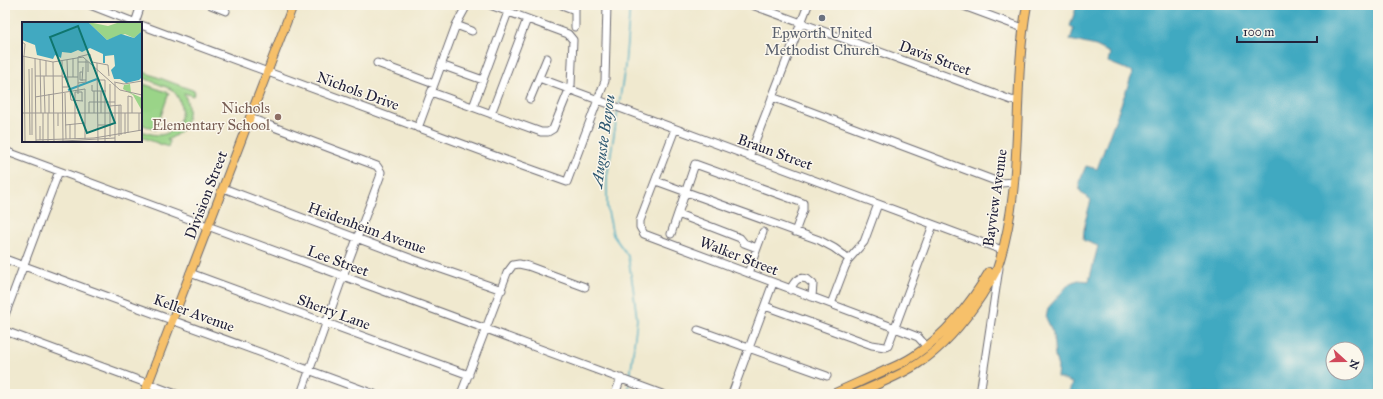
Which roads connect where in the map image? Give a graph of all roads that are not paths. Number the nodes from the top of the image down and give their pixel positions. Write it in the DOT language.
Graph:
graph roads {
  1 [pos="90,5"];
  2 [pos="141,5"];
  3 [pos="211,5"];
  4 [pos="293,5"];
  5 [pos="467,5"];
  6 [pos="490,5"];
  7 [pos="562,5"];
  8 [pos="607,5"];
  9 [pos="752,5"];
  10 [pos="808,5"];
  11 [pos="961,5"];
  12 [pos="1027,5"];
  13 [pos="575,8"];
  14 [pos="226,11"];
  15 [pos="508,12"];
  16 [pos="526,19"];
  17 [pos="133,22"];
  18 [pos="136,22"];
  19 [pos="801,23"];
  20 [pos="142,25"];
  21 [pos="456,25"];
  22 [pos="575,27"];
  23 [pos="1023,28"];
  24 [pos="472,32"];
  25 [pos="547,58"];
  26 [pos="377,63"];
  27 [pos="441,65"];
  28 [pos="268,72"];
  29 [pos="538,78"];
  30 [pos="483,80"];
  31 [pos="434,84"];
  32 [pos="570,90"];
  33 [pos="431,92"];
  34 [pos="772,98"];
  35 [pos="530,99"];
  36 [pos="599,100"];
  37 [pos="1018,101"];
  38 [pos="473,107"];
  39 [pos="491,114"];
  40 [pos="250,118"];
  41 [pos="418,128"];
  42 [pos="675,129"];
  43 [pos="5,151"];
  44 [pos="749,157"];
  45 [pos="59,171"];
  46 [pos="656,181"];
  47 [pos="1014,182"];
  48 [pos="223,188"];
  49 [pos="686,192"];
  50 [pos="878,204"];
  51 [pos="678,214"];
  52 [pos="933,224"];
  53 [pos="208,227"];
  54 [pos="763,232"];
  55 [pos="795,232"];
  56 [pos="671,234"];
  57 [pos="357,238"];
  58 [pos="757,248"];
  59 [pos="1002,250"];
  60 [pos="5,259"];
  61 [pos="849,260"];
  62 [pos="24,266"];
  63 [pos="748,273"];
  64 [pos="190,274"];
  65 [pos="343,276"];
  66 [pos="773,283"];
  67 [pos="585,287"];
  68 [pos="502,290"];
  69 [pos="790,290"];
  70 [pos="812,297"];
  71 [pos="831,304"];
  72 [pos="765,306"];
  73 [pos="5,315"];
  74 [pos="172,319"];
  75 [pos="326,323"];
  76 [pos="895,328"];
  77 [pos="486,330"];
  78 [pos="698,330"];
  79 [pos="5,331"];
  80 [pos="927,346"];
  81 [pos="749,348"];
  82 [pos="310,370"];
  83 [pos="469,375"];
  84 [pos="827,376"];
  85 [pos="623,379"];
  86 [pos="148,383"];
  87 [pos="144,394"];
  88 [pos="176,394"];
  89 [pos="301,394"];
  90 [pos="374,394"];
  91 [pos="462,394"];
  92 [pos="615,394"];
  93 [pos="662,394"];
  94 [pos="732,394"];
  95 [pos="833,394"];
  96 [pos="856,394"];
  97 [pos="980,394"];
  1 -- 17 [label="street"];
  2 -- 18 [label="street"];
  3 -- 14 [label="street"];
  4 -- 28 [label="main road, Division Street"];
  5 -- 21 [label="street"];
  6 -- 15 [label="street"];
  7 -- 13 [label="street"];
  8 -- 36 [label="street"];
  9 -- 19 [label="street, Davis Street"];
  10 -- 19 [label="street"];
  11 -- 23 [label="street"];
  12 -- 23 [label="main road, Bayview Avenue"];
  13 -- 22 [label="street"];
  15 -- 16 [label="street"];
  15 -- 30 [label="street"];
  16 -- 32 [label="street"];
  16 -- 39 [label="street"];
  19 -- 34 [label="street"];
  19 -- 37 [label="street, Davis Street"];
  20 -- 28 [label="street, Nichols Drive"];
  21 -- 24 [label="street"];
  21 -- 27 [label="street"];
  23 -- 37 [label="main road, Bayview Avenue"];
  25 -- 29 [label="street"];
  26 -- 31 [label="street"];
  27 -- 30 [label="street"];
  27 -- 31 [label="street"];
  28 -- 40 [label="main road, Division Street"];
  28 -- 41 [label="street, Nichols Drive"];
  29 -- 32 [label="street, Braun Street"];
  29 -- 35 [label="street"];
  30 -- 38 [label="street"];
  31 -- 33 [label="street"];
  32 -- 36 [label="street, Braun Street"];
  32 -- 39 [label="street"];
  33 -- 38 [label="street"];
  33 -- 41 [label="street"];
  34 -- 44 [label="street"];
  34 -- 47 [label="street"];
  36 -- 41 [label="street, Nichols Drive"];
  36 -- 42 [label="street, Braun Street"];
  37 -- 47 [label="main road, Bayview Avenue"];
  38 -- 39 [label="street"];
  40 -- 48 [label="main road, Division Street"];
  40 -- 57 [label="street"];
  42 -- 44 [label="street, Braun Street"];
  42 -- 46 [label="street, Walker Street"];
  43 -- 45 [label="street, Lee Street"];
  44 -- 50 [label="street, Braun Street"];
  45 -- 53 [label="street, Lee Street"];
  45 -- 62 [label="street"];
  46 -- 49 [label="street"];
  46 -- 63 [label="street, Walker Street"];
  47 -- 59 [label="main road, Bayview Avenue"];
  48 -- 53 [label="main road, Division Street"];
  48 -- 57 [label="street, Heidenheim Avenue"];
  49 -- 51 [label="street"];
  49 -- 55 [label="street"];
  49 -- 55 [label="street"];
  50 -- 52 [label="street, Braun Street"];
  50 -- 61 [label="street"];
  51 -- 56 [label="street"];
  51 -- 58 [label="street"];
  52 -- 59 [label="street, Braun Street"];
  52 -- 76 [label="street"];
  53 -- 64 [label="main road, Division Street"];
  53 -- 65 [label="street, Lee Street"];
  54 -- 58 [label="street"];
  55 -- 61 [label="street"];
  57 -- 65 [label="street"];
  57 -- 68 [label="street, Heidenheim Avenue"];
  58 -- 63 [label="street"];
  59 -- 80 [label="main road"];
  59 -- 96 [label="main road"];
  59 -- 97 [label="street, Bayview Avenue"];
  60 -- 62 [label="street, Keller Avenue"];
  61 -- 71 [label="street"];
  62 -- 73 [label="street"];
  62 -- 74 [label="street, Keller Avenue"];
  63 -- 66 [label="street, Walker Street"];
  64 -- 74 [label="main road, Division Street"];
  64 -- 75 [label="street, Sherry Lane"];
  65 -- 75 [label="street"];
  65 -- 77 [label="street, Lee Street"];
  66 -- 69 [label="street, Walker Street"];
  66 -- 72 [label="street"];
  67 -- 68 [label="street"];
  68 -- 77 [label="street"];
  69 -- 70 [label="street, Walker Street"];
  69 -- 70 [label="street"];
  70 -- 71 [label="street, Walker Street"];
  71 -- 76 [label="street, Walker Street"];
  72 -- 76 [label="street"];
  72 -- 81 [label="street"];
  74 -- 82 [label="street, Keller Avenue"];
  74 -- 86 [label="main road, Division Street"];
  75 -- 82 [label="street"];
  75 -- 83 [label="street, Sherry Lane"];
  76 -- 80 [label="street, Walker Street"];
  77 -- 83 [label="street"];
  77 -- 85 [label="street, Lee Street"];
  78 -- 81 [label="street"];
  79 -- 86 [label="street"];
  80 -- 95 [label="main road"];
  81 -- 84 [label="street"];
  81 -- 94 [label="street"];
  82 -- 89 [label="street"];
  82 -- 90 [label="street, Keller Avenue"];
  83 -- 91 [label="street"];
  85 -- 92 [label="street"];
  85 -- 93 [label="street, Lee Street"];
  86 -- 87 [label="main road, Division Street"];
  86 -- 88 [label="street"];
}
